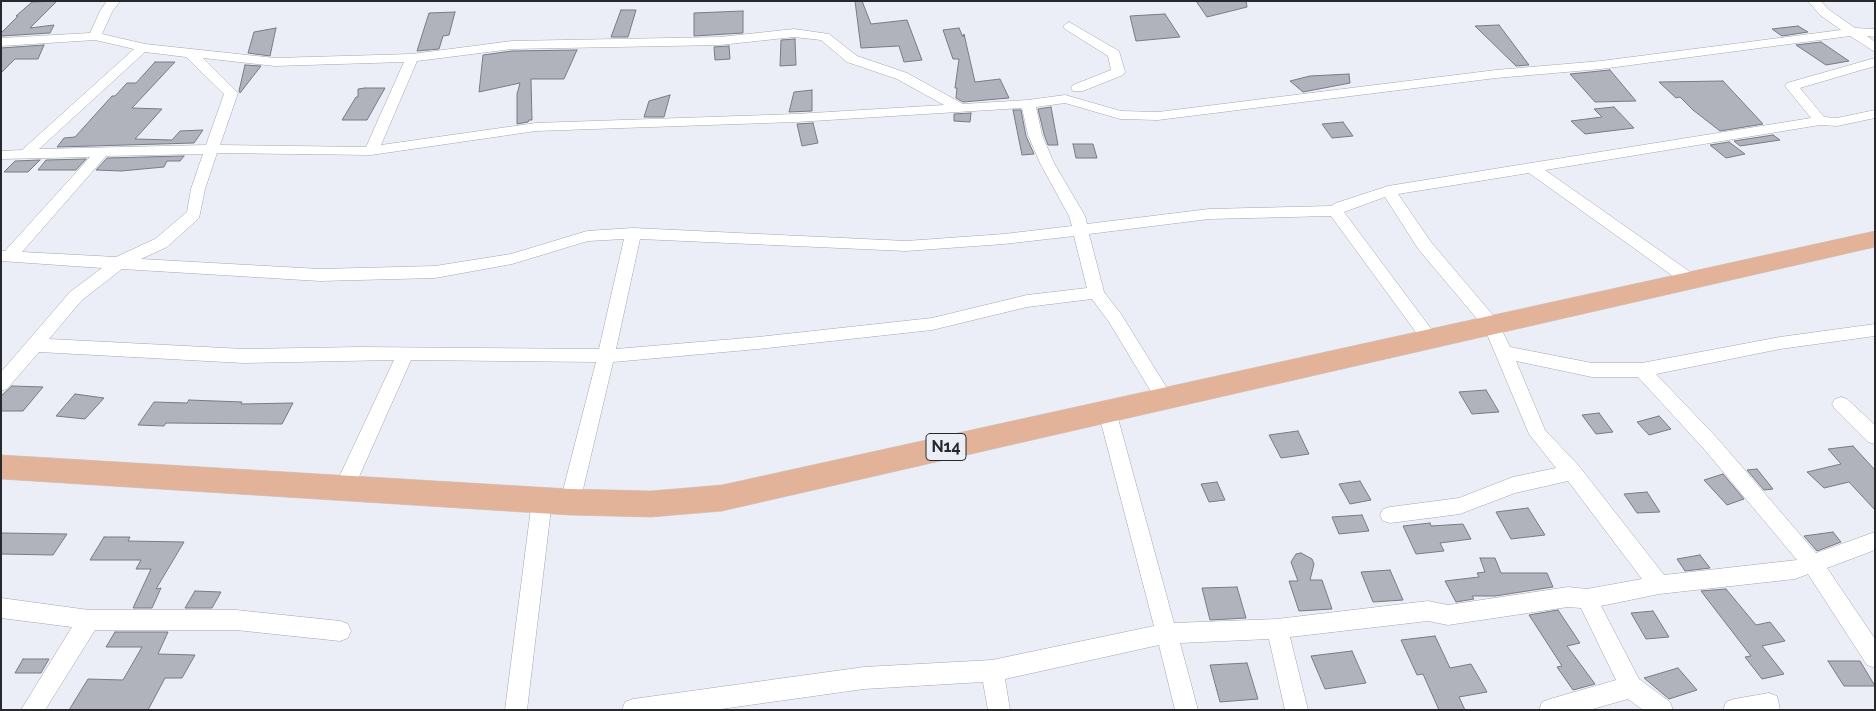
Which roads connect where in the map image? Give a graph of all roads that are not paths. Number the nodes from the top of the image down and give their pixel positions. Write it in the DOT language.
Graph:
graph roads {
  1 [pos="114,1"];
  2 [pos="1814,1"];
  3 [pos="1069,26"];
  4 [pos="1852,32"];
  5 [pos="1875,33"];
  6 [pos="95,36"];
  7 [pos="1,42"];
  8 [pos="142,48"];
  9 [pos="1875,48"];
  10 [pos="191,54"];
  11 [pos="412,58"];
  12 [pos="1875,62"];
  13 [pos="1078,88"];
  14 [pos="1028,104"];
  15 [pos="960,108"];
  16 [pos="1875,114"];
  17 [pos="1820,121"];
  18 [pos="211,149"];
  19 [pos="103,151"];
  20 [pos="371,151"];
  21 [pos="26,154"];
  22 [pos="1,155"];
  23 [pos="1531,167"];
  24 [pos="1388,191"];
  25 [pos="1335,211"];
  26 [pos="1079,229"];
  27 [pos="633,233"];
  28 [pos="1875,238"];
  29 [pos="5,256"];
  30 [pos="120,262"];
  31 [pos="1690,280"];
  32 [pos="1096,293"];
  33 [pos="1490,324"];
  34 [pos="1875,330"];
  35 [pos="1429,338"];
  36 [pos="35,345"];
  37 [pos="1502,352"];
  38 [pos="405,354"];
  39 [pos="606,356"];
  40 [pos="1642,370"];
  41 [pos="1,384"];
  42 [pos="1164,398"];
  43 [pos="1841,404"];
  44 [pos="1107,411"];
  45 [pos="1875,437"];
  46 [pos="1,467"];
  47 [pos="1572,472"];
  48 [pos="344,488"];
  49 [pos="542,500"];
  50 [pos="570,502"];
  51 [pos="1390,515"];
  52 [pos="1875,541"];
  53 [pos="1812,563"];
  54 [pos="1659,585"];
  55 [pos="1586,599"];
  56 [pos="1,608"];
  57 [pos="89,620"];
  58 [pos="1277,629"];
  59 [pos="340,631"];
  60 [pos="1166,633"];
  61 [pos="1875,658"];
  62 [pos="992,671"];
  63 [pos="1632,688"];
  64 [pos="32,710"];
  65 [pos="516,710"];
  66 [pos="634,710"];
  67 [pos="999,710"];
  68 [pos="1187,710"];
  69 [pos="1297,710"];
  70 [pos="1550,710"];
  71 [pos="1662,710"];
  72 [pos="1734,710"];
  73 [pos="1768,710"];
  1 -- 6 [label="street"];
  2 -- 4 [label="street"];
  3 -- 13 [label="street"];
  4 -- 5 [label="street"];
  4 -- 9 [label="street"];
  4 -- 14 [label="street"];
  6 -- 7 [label="street"];
  6 -- 8 [label="street"];
  8 -- 10 [label="street"];
  8 -- 21 [label="street"];
  10 -- 11 [label="street"];
  10 -- 18 [label="street"];
  11 -- 15 [label="street"];
  11 -- 20 [label="street"];
  12 -- 17 [label="street"];
  14 -- 15 [label="street"];
  14 -- 26 [label="street"];
  15 -- 20 [label="street"];
  16 -- 17 [label="street"];
  17 -- 23 [label="street"];
  18 -- 19 [label="street"];
  18 -- 20 [label="street"];
  18 -- 30 [label="street"];
  19 -- 21 [label="street"];
  19 -- 29 [label="street"];
  21 -- 22 [label="street"];
  23 -- 24 [label="street"];
  23 -- 31 [label="street"];
  24 -- 25 [label="street"];
  24 -- 33 [label="street"];
  25 -- 26 [label="street"];
  25 -- 35 [label="street"];
  26 -- 27 [label="street"];
  26 -- 32 [label="street"];
  27 -- 30 [label="street"];
  27 -- 39 [label="street"];
  28 -- 31 [label="main road, N14"];
  29 -- 30 [label="street"];
  30 -- 36 [label="street"];
  31 -- 33 [label="main road, N14"];
  32 -- 39 [label="street"];
  32 -- 42 [label="street"];
  33 -- 35 [label="main road, N14"];
  33 -- 37 [label="street"];
  34 -- 40 [label="street"];
  35 -- 42 [label="main road, N14"];
  36 -- 38 [label="street"];
  36 -- 41 [label="street"];
  37 -- 40 [label="street"];
  37 -- 47 [label="street"];
  38 -- 39 [label="street"];
  38 -- 48 [label="street"];
  39 -- 50 [label="street"];
  40 -- 53 [label="street"];
  42 -- 44 [label="main road, N14"];
  43 -- 45 [label="street"];
  44 -- 50 [label="main road, N14"];
  44 -- 60 [label="street"];
  46 -- 48 [label="main road, N14"];
  47 -- 51 [label="street"];
  47 -- 54 [label="street"];
  48 -- 49 [label="main road, N14"];
  49 -- 50 [label="main road, N14"];
  49 -- 65 [label="street"];
  52 -- 53 [label="street"];
  53 -- 54 [label="street"];
  53 -- 61 [label="street"];
  54 -- 55 [label="street"];
  55 -- 58 [label="street"];
  55 -- 63 [label="street"];
  56 -- 57 [label="street"];
  57 -- 59 [label="street"];
  57 -- 64 [label="street"];
  58 -- 60 [label="street"];
  58 -- 69 [label="street"];
  60 -- 62 [label="street"];
  60 -- 68 [label="street"];
  62 -- 66 [label="street"];
  62 -- 67 [label="street"];
  63 -- 70 [label="street"];
  63 -- 71 [label="street"];
  72 -- 73 [label="street"];
}
